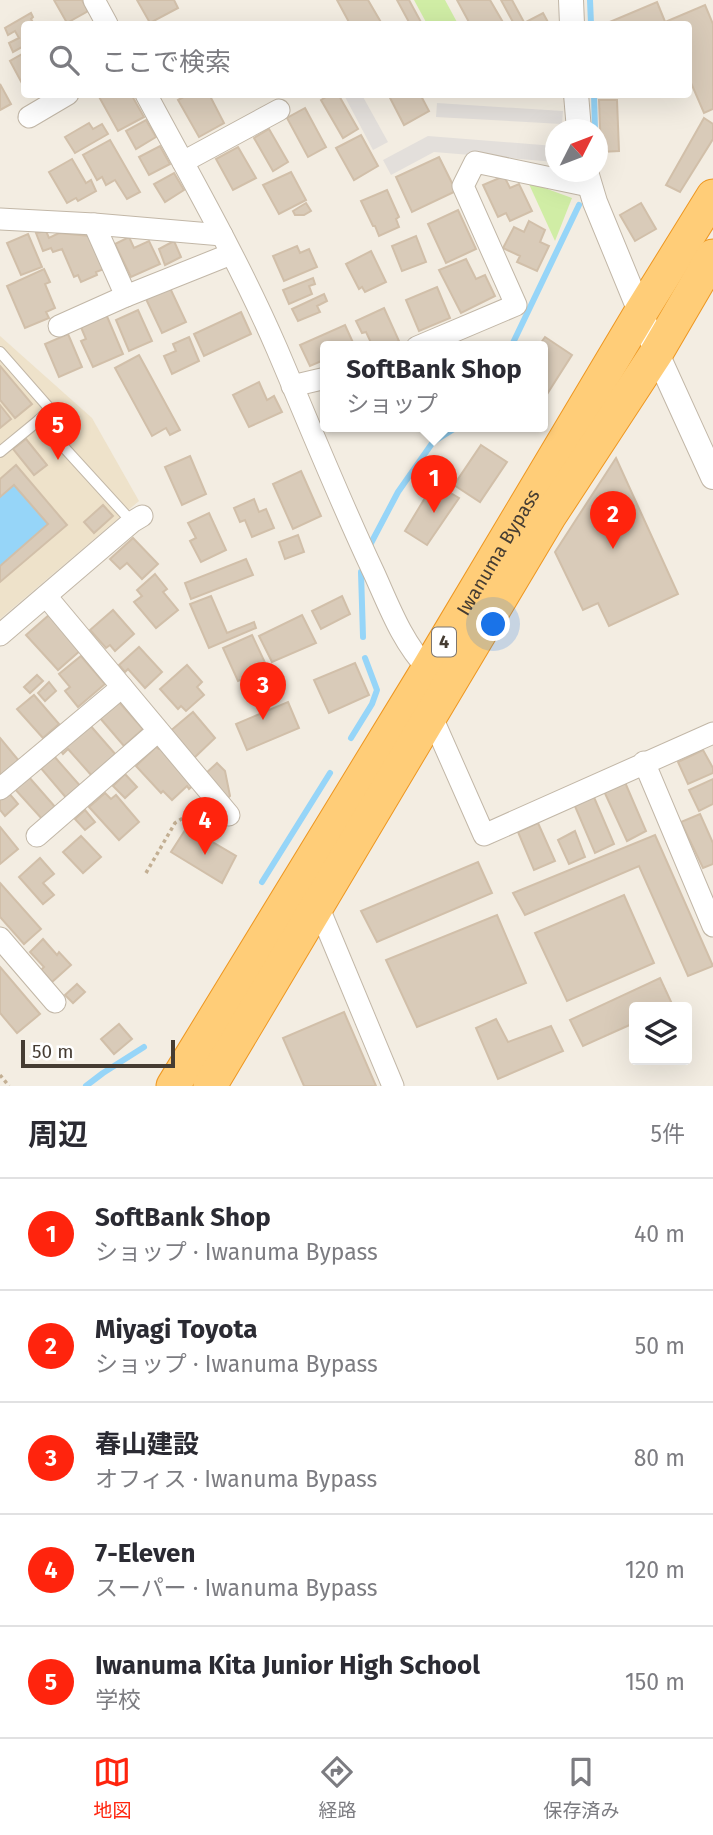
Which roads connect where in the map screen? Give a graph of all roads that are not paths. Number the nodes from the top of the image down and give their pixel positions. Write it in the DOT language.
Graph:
graph roads {
  1 [pos="94,0"];
  2 [pos="571,0"];
  3 [pos="105,21"];
  4 [pos="572,21"];
  5 [pos="61,98"];
  6 [pos="148,98"];
  7 [pos="576,98"];
  8 [pos="279,110"];
  9 [pos="29,117"];
  10 [pos="578,119"];
  11 [pos="183,162"];
  12 [pos="545,173"];
  13 [pos="589,182"];
  14 [pos="713,196"];
  15 [pos="0,219"];
  16 [pos="94,224"];
  17 [pos="227,244"];
  18 [pos="713,256"];
  19 [pos="126,296"];
  20 [pos="641,313"];
  21 [pos="59,326"];
  22 [pos="431,341"];
  23 [pos="0,352"];
  24 [pos="657,352"];
  25 [pos="320,379"];
  26 [pos="292,386"];
  27 [pos="39,420"];
  28 [pos="0,452"];
  29 [pos="713,477"];
  30 [pos="137,519"];
  31 [pos="46,596"];
  32 [pos="0,635"];
  33 [pos="428,669"];
  34 [pos="122,687"];
  35 [pos="430,715"];
  36 [pos="158,730"];
  37 [pos="711,738"];
  38 [pos="645,762"];
  39 [pos="0,789"];
  40 [pos="229,814"];
  41 [pos="37,836"];
  42 [pos="318,906"];
  43 [pos="713,926"];
  44 [pos="0,939"];
  45 [pos="55,1002"];
  46 [pos="173,1086"];
  47 [pos="209,1086"];
  48 [pos="393,1086"];
  1 -- 3 [label="street"];
  2 -- 4 [label="street"];
  5 -- 9 [label="street"];
  6 -- 11 [label="street"];
  7 -- 10 [label="street"];
  8 -- 11 [label="street"];
  11 -- 17 [label="street"];
  12 -- 22 [label="street"];
  13 -- 20 [label="street"];
  14 -- 20 [label="highway, Iwanuma Bypass / 4"];
  15 -- 16 [label="street"];
  16 -- 17 [label="street"];
  16 -- 19 [label="street"];
  17 -- 19 [label="street"];
  17 -- 26 [label="street"];
  18 -- 24 [label="highway, Iwanuma Bypass / 4"];
  19 -- 21 [label="street"];
  20 -- 24 [label="street"];
  20 -- 33 [label="highway, Iwanuma Bypass / 4"];
  23 -- 27 [label="lane"];
  24 -- 29 [label="street"];
  24 -- 35 [label="highway, Iwanuma Bypass / 4"];
  25 -- 26 [label="street"];
  26 -- 33 [label="street"];
  27 -- 28 [label="lane"];
  27 -- 30 [label="lane"];
  30 -- 31 [label="street"];
  31 -- 32 [label="street"];
  31 -- 34 [label="street"];
  33 -- 46 [label="highway, Iwanuma Bypass / 4"];
  34 -- 36 [label="street"];
  34 -- 39 [label="street"];
  35 -- 38 [label="street"];
  35 -- 42 [label="highway, Iwanuma Bypass / 4"];
  36 -- 40 [label="street"];
  36 -- 41 [label="street"];
  37 -- 38 [label="street"];
  38 -- 43 [label="street"];
  42 -- 47 [label="highway, Iwanuma Bypass / 4"];
  42 -- 48 [label="street"];
  44 -- 45 [label="street"];
}
